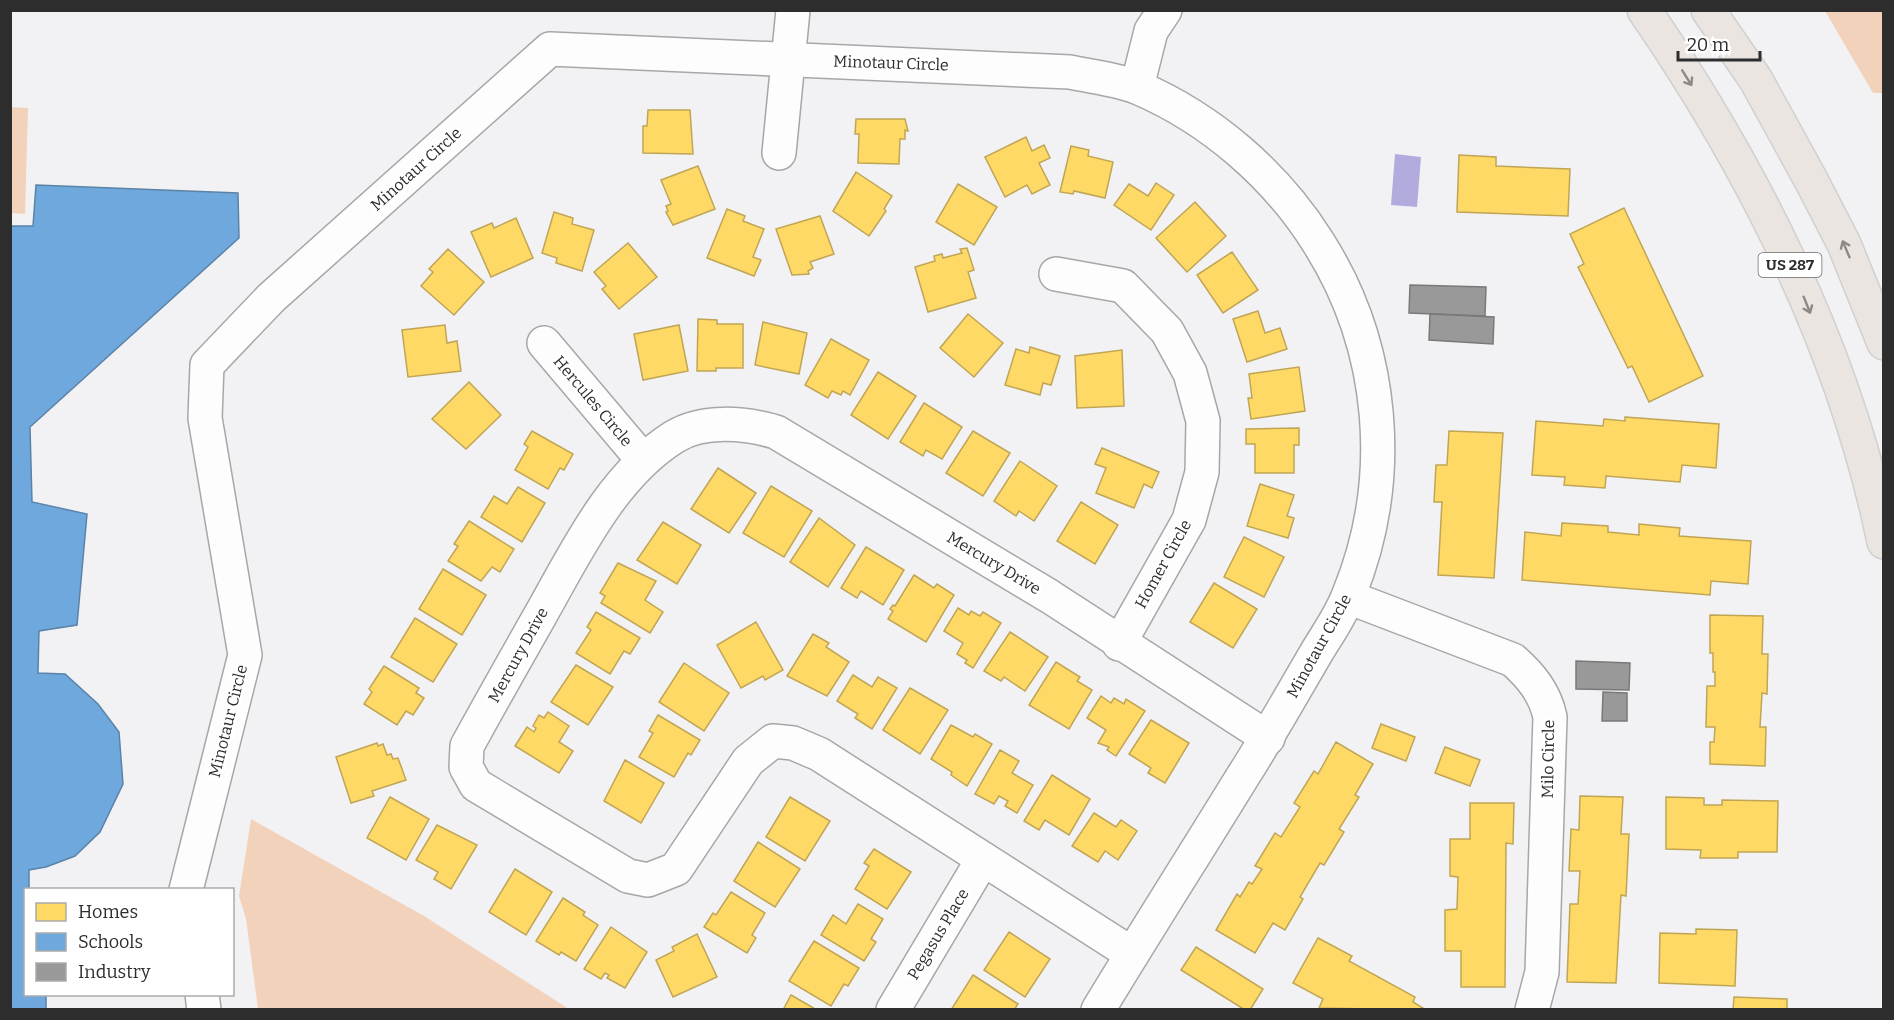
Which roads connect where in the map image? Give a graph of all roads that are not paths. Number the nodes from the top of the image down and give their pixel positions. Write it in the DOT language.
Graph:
graph roads {
  1 [pos="793,10"];
  2 [pos="1165,10"];
  3 [pos="1644,10"];
  4 [pos="1708,10"];
  5 [pos="788,58"];
  6 [pos="1137,87"];
  7 [pos="779,153"];
  8 [pos="1056,274"];
  9 [pos="543,343"];
  10 [pos="1884,343"];
  11 [pos="643,460"];
  12 [pos="1884,542"];
  13 [pos="1348,597"];
  14 [pos="1119,644"];
  15 [pos="1268,738"];
  16 [pos="983,859"];
  17 [pos="187,888"];
  18 [pos="1132,954"];
  19 [pos="893,1010"];
  20 [pos="1098,1010"];
  21 [pos="1532,1010"];
  1 -- 5 [label="street"];
  2 -- 6 [label="street"];
  3 -- 12 [label="main road, US 287, one-way"];
  10 -- 4 [label="main road, US 287, one-way"];
  5 -- 6 [label="street, Minotaur Circle"];
  5 -- 7 [label="street"];
  5 -- 17 [label="street, Minotaur Circle"];
  6 -- 13 [label="street, Minotaur Circle"];
  8 -- 14 [label="street, Homer Circle"];
  9 -- 11 [label="street, Hercules Circle"];
  11 -- 14 [label="street, Mercury Drive"];
  11 -- 16 [label="street, Mercury Drive"];
  13 -- 15 [label="street, Minotaur Circle"];
  13 -- 21 [label="street, Milo Circle"];
  14 -- 15 [label="street, Mercury Drive"];
  15 -- 18 [label="street, Minotaur Circle"];
  16 -- 18 [label="street, Mercury Drive"];
  16 -- 19 [label="street, Pegasus Place"];
  18 -- 20 [label="street, Minotaur Circle"];
}
